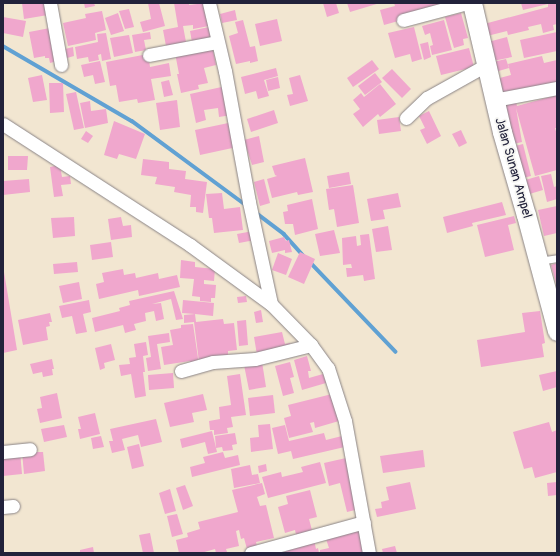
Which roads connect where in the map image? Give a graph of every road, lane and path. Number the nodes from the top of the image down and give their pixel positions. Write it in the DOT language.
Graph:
graph roads {
  1 [pos="50,3"];
  2 [pos="208,3"];
  3 [pos="467,3"];
  4 [pos="472,3"];
  5 [pos="403,20"];
  6 [pos="217,42"];
  7 [pos="148,55"];
  8 [pos="486,64"];
  9 [pos="61,65"];
  10 [pos="557,88"];
  11 [pos="494,100"];
  12 [pos="406,118"];
  13 [pos="3,124"];
  14 [pos="548,259"];
  15 [pos="271,304"];
  16 [pos="557,331"];
  17 [pos="311,345"];
  18 [pos="180,371"];
  19 [pos="30,449"];
  20 [pos="3,452"];
  21 [pos="364,522"];
  22 [pos="251,553"];
  23 [pos="370,553"];
  1 -- 9 [label="street"];
  2 -- 6 [label="street"];
  3 -- 5 [label="street"];
  4 -- 8 [label="main road, Jalan Sunan Ampel"];
  6 -- 7 [label="street"];
  6 -- 15 [label="street"];
  8 -- 11 [label="main road, Jalan Sunan Ampel"];
  8 -- 12 [label="street"];
  10 -- 11 [label="street"];
  11 -- 14 [label="main road, Jalan Sunan Ampel"];
  13 -- 15 [label="street"];
  14 -- 16 [label="main road, Jalan Sunan Ampel"];
  15 -- 17 [label="street"];
  17 -- 18 [label="street"];
  17 -- 21 [label="street"];
  19 -- 20 [label="street"];
  21 -- 22 [label="street"];
  21 -- 23 [label="street"];
}
